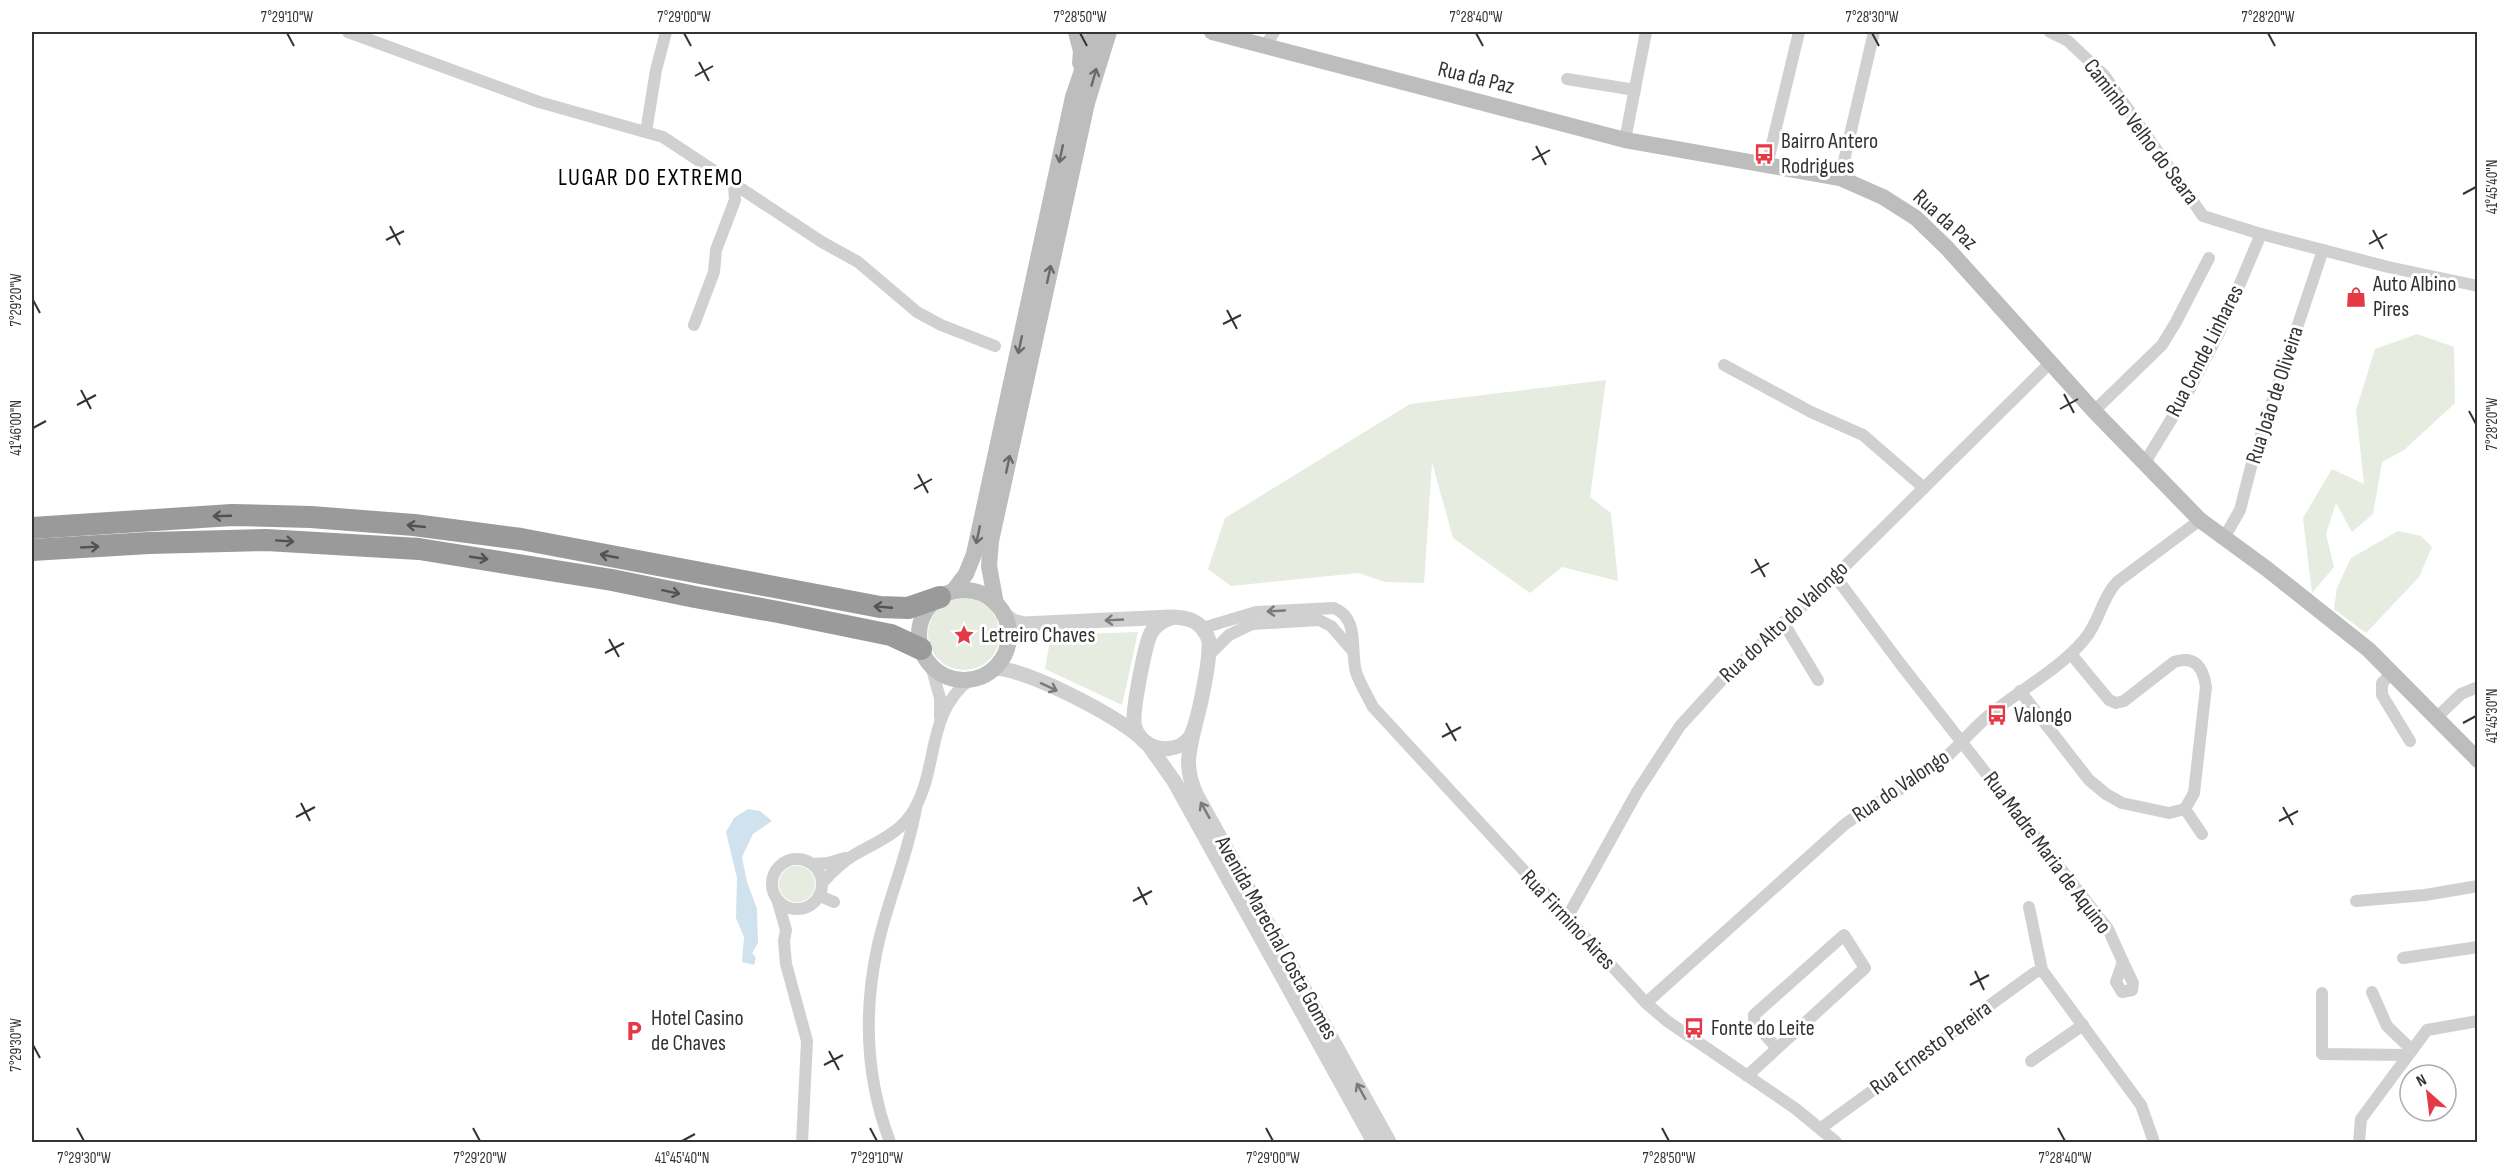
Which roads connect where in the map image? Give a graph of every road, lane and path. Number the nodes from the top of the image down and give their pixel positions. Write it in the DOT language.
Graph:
graph roads {
  1 [pos="348,32"];
  2 [pos="666,32"];
  3 [pos="1077,32"];
  4 [pos="1095,32"];
  5 [pos="1109,32"];
  6 [pos="1212,32"];
  7 [pos="1646,32"];
  8 [pos="1799,32"];
  9 [pos="1874,32"];
  10 [pos="2050,32"];
  11 [pos="1232,34"];
  12 [pos="1270,38"];
  13 [pos="1567,79"];
  14 [pos="1079,80"];
  15 [pos="1635,90"];
  16 [pos="646,132"];
  17 [pos="1625,140"];
  18 [pos="1767,165"];
  19 [pos="1840,178"];
  20 [pos="734,183"];
  21 [pos="2261,234"];
  22 [pos="2323,250"];
  23 [pos="2209,258"];
  24 [pos="2478,286"];
  25 [pos="694,325"];
  26 [pos="995,346"];
  27 [pos="2050,363"];
  28 [pos="1724,365"];
  29 [pos="2094,411"];
  30 [pos="2144,464"];
  31 [pos="1924,488"];
  32 [pos="2200,520"];
  33 [pos="36,530"];
  34 [pos="2224,538"];
  35 [pos="32,550"];
  36 [pos="1835,576"];
  37 [pos="946,594"];
  38 [pos="1000,609"];
  39 [pos="1173,617"];
  40 [pos="1784,622"];
  41 [pos="1203,628"];
  42 [pos="1352,650"];
  43 [pos="2071,654"];
  44 [pos="1208,656"];
  45 [pos="926,658"];
  46 [pos="994,668"];
  47 [pos="2392,673"];
  48 [pos="971,679"];
  49 [pos="1818,680"];
  50 [pos="2478,687"];
  51 [pos="2020,691"];
  52 [pos="2436,718"];
  53 [pos="940,721"];
  54 [pos="1195,726"];
  55 [pos="1143,740"];
  56 [pos="2410,741"];
  57 [pos="1963,742"];
  58 [pos="2478,760"];
  59 [pos="916,808"];
  60 [pos="2185,809"];
  61 [pos="2202,834"];
  62 [pos="852,856"];
  63 [pos="812,864"];
  64 [pos="823,882"];
  65 [pos="2478,886"];
  66 [pos="820,896"];
  67 [pos="2356,901"];
  68 [pos="778,902"];
  69 [pos="834,902"];
  70 [pos="2028,907"];
  71 [pos="807,908"];
  72 [pos="1567,918"];
  73 [pos="786,930"];
  74 [pos="2478,947"];
  75 [pos="2403,958"];
  76 [pos="2123,962"];
  77 [pos="2042,970"];
  78 [pos="2372,992"];
  79 [pos="2322,993"];
  80 [pos="1646,1003"];
  81 [pos="2478,1021"];
  82 [pos="2083,1025"];
  83 [pos="1777,1048"];
  84 [pos="2410,1053"];
  85 [pos="2031,1061"];
  86 [pos="1747,1076"];
  87 [pos="1821,1128"];
  88 [pos="2151,1142"];
  89 [pos="802,1143"];
  90 [pos="890,1143"];
  91 [pos="1374,1143"];
  92 [pos="1389,1143"];
  93 [pos="1836,1143"];
  94 [pos="2359,1143"];
  1 -- 16 [label="street"];
  2 -- 16 [label="street"];
  3 -- 14 [label="main road"];
  4 -- 14 [label="main road"];
  38 -- 5 [label="main road, one-way"];
  6 -- 11 [label="main road, Rua da Paz"];
  7 -- 15 [label="street"];
  8 -- 18 [label="street"];
  9 -- 19 [label="street"];
  10 -- 21 [label="street, Caminho Velho do Seara"];
  11 -- 12 [label="main road, Rua da Paz"];
  12 -- 17 [label="main road, Rua da Paz"];
  13 -- 15 [label="street"];
  14 -- 37 [label="main road, one-way"];
  15 -- 17 [label="street"];
  16 -- 20 [label="street"];
  17 -- 18 [label="main road, Rua da Paz"];
  18 -- 19 [label="main road, Rua da Paz"];
  19 -- 27 [label="main road, Rua da Paz"];
  20 -- 25 [label="street"];
  20 -- 26 [label="street"];
  21 -- 22 [label="street, Caminho Velho do Seara"];
  21 -- 30 [label="street, Rua Conde Linhares"];
  22 -- 24 [label="street, Caminho Velho do Seara"];
  22 -- 34 [label="street, Rua João de Oliveira"];
  23 -- 29 [label="street"];
  27 -- 29 [label="main road, Rua da Paz"];
  27 -- 31 [label="street, Rua do Alto do Valongo"];
  28 -- 31 [label="street"];
  29 -- 30 [label="main road, Rua da Paz"];
  30 -- 32 [label="main road, Rua da Paz"];
  31 -- 36 [label="street, Rua do Alto do Valongo"];
  32 -- 34 [label="main road, Rua da Paz"];
  32 -- 43 [label="street, Rua do Valongo"];
  37 -- 33 [label="highway, one-way"];
  34 -- 47 [label="main road, Rua da Paz"];
  35 -- 45 [label="highway, one-way"];
  36 -- 40 [label="street, Rua do Alto do Valongo"];
  36 -- 57 [label="street, Rua Madre Maria de Aquino"];
  37 -- 38 [label="main road"];
  37 -- 45 [label="main road"];
  39 -- 38 [label="street, one-way"];
  38 -- 46 [label="main road"];
  39 -- 41 [label="street"];
  39 -- 55 [label="street"];
  40 -- 49 [label="street"];
  40 -- 72 [label="street, Rua do Alto do Valongo"];
  42 -- 41 [label="street, Rua Firmino Aires, one-way"];
  41 -- 44 [label="street"];
  42 -- 44 [label="street"];
  42 -- 72 [label="street, Rua Firmino Aires"];
  43 -- 51 [label="street, Rua do Valongo"];
  43 -- 60 [label="street"];
  44 -- 54 [label="street, Avenida Marechal Costa Gomes"];
  45 -- 48 [label="main road"];
  45 -- 53 [label="street"];
  46 -- 48 [label="main road"];
  46 -- 55 [label="street, one-way"];
  47 -- 52 [label="main road, Rua da Paz"];
  47 -- 56 [label="street"];
  48 -- 53 [label="street"];
  50 -- 52 [label="street"];
  51 -- 57 [label="street, Rua do Valongo"];
  51 -- 60 [label="street"];
  52 -- 58 [label="main road, Rua da Paz"];
  53 -- 59 [label="street"];
  54 -- 55 [label="street"];
  92 -- 54 [label="street, Avenida Marechal Costa Gomes, one-way"];
  55 -- 91 [label="street, Avenida Marechal Costa Gomes"];
  57 -- 76 [label="street, Rua Madre Maria de Aquino"];
  57 -- 80 [label="street, Rua do Valongo"];
  59 -- 62 [label="street"];
  59 -- 90 [label="street"];
  60 -- 61 [label="street"];
  62 -- 63 [label="street"];
  62 -- 64 [label="street"];
  63 -- 64 [label="street"];
  63 -- 68 [label="street"];
  64 -- 66 [label="street"];
  65 -- 67 [label="street"];
  66 -- 69 [label="street"];
  66 -- 71 [label="street"];
  68 -- 71 [label="street"];
  68 -- 73 [label="street"];
  70 -- 77 [label="street"];
  71 -- 73 [label="street"];
  72 -- 80 [label="street, Rua Firmino Aires"];
  73 -- 89 [label="street"];
  74 -- 75 [label="street"];
  77 -- 82 [label="street"];
  77 -- 87 [label="street, Rua Ernesto Pereira"];
  78 -- 84 [label="street"];
  79 -- 84 [label="street"];
  80 -- 86 [label="street, Rua Firmino Aires"];
  81 -- 84 [label="street"];
  82 -- 85 [label="street"];
  82 -- 88 [label="street"];
  83 -- 83 [label="street"];
  83 -- 86 [label="street"];
  84 -- 94 [label="street"];
  86 -- 87 [label="street, Rua Firmino Aires"];
  87 -- 93 [label="street, Rua Firmino Aires"];
}
